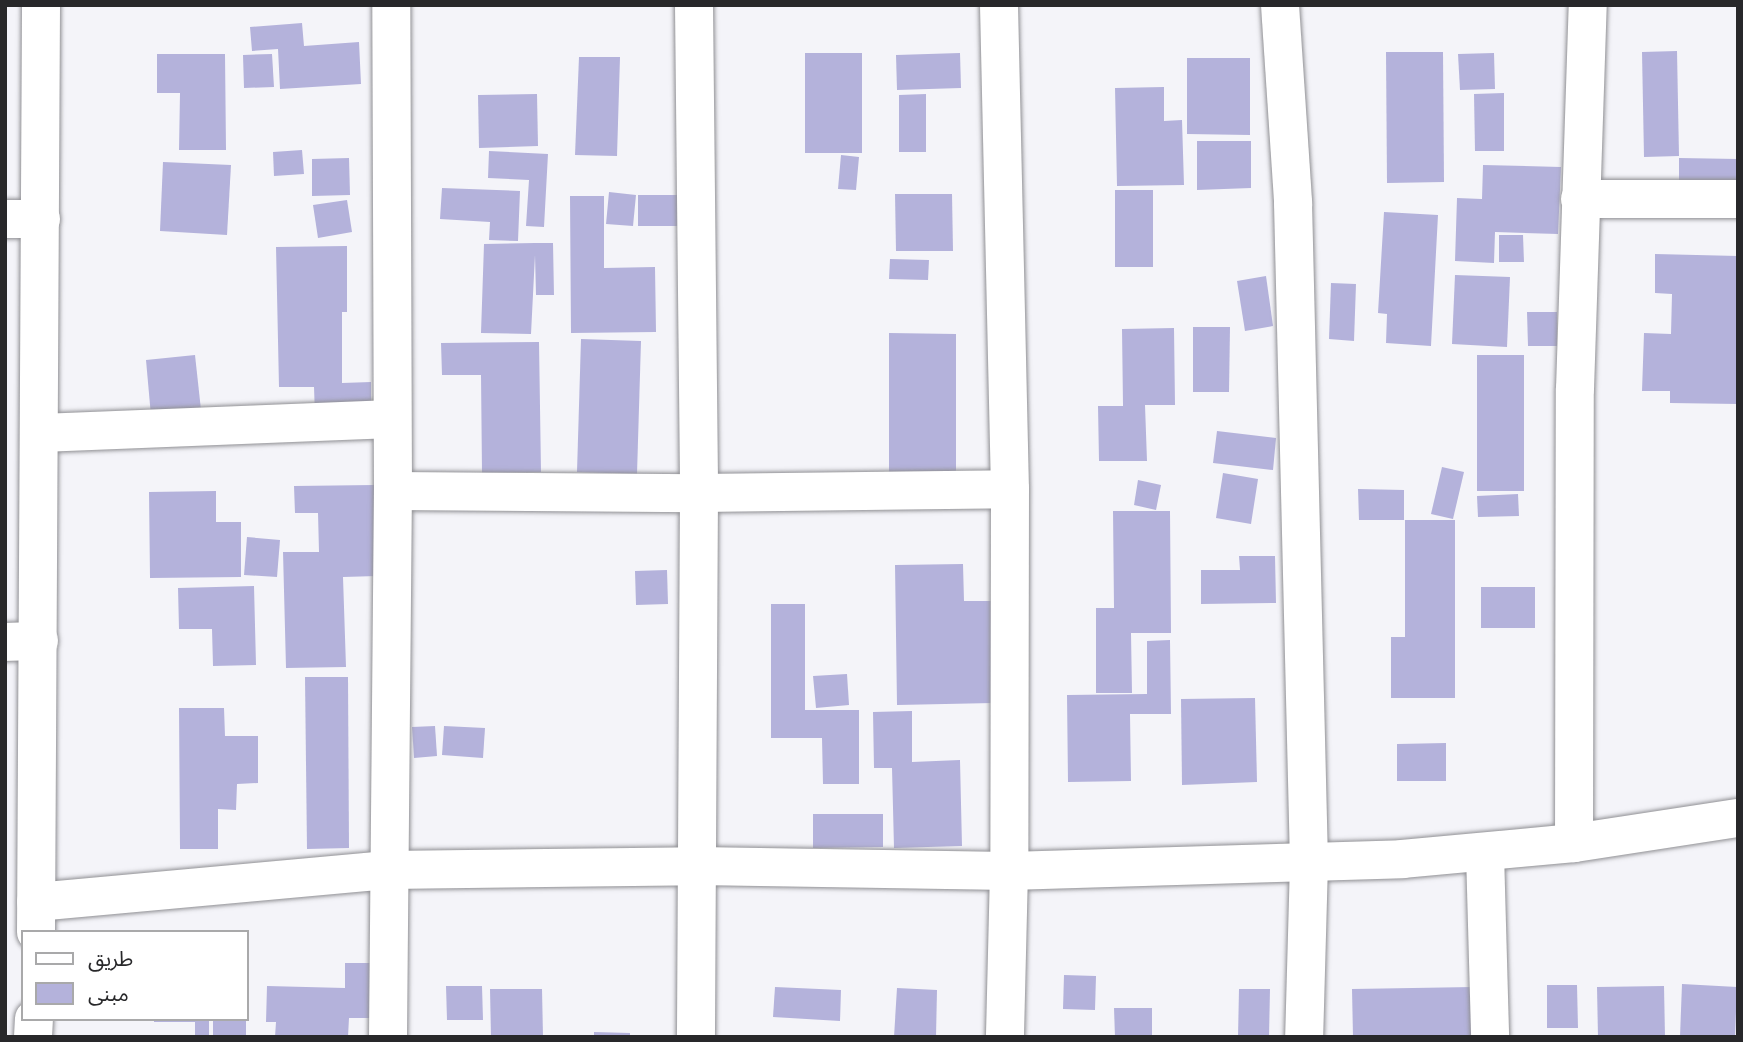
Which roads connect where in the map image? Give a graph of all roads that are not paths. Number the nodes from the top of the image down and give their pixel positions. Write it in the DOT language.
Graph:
graph roads {
  1 [pos="41,5"];
  2 [pos="391,5"];
  3 [pos="694,5"];
  4 [pos="999,5"];
  5 [pos="1280,5"];
  6 [pos="1588,5"];
  7 [pos="1580,199"];
  8 [pos="1738,199"];
  9 [pos="23,219"];
  10 [pos="392,419"];
  11 [pos="41,433"];
  12 [pos="1010,489"];
  13 [pos="393,491"];
  14 [pos="699,494"];
  15 [pos="22,642"];
  16 [pos="1738,818"];
  17 [pos="1574,843"];
  18 [pos="1485,853"];
  19 [pos="1309,863"];
  20 [pos="698,866"];
  21 [pos="388,870"];
  22 [pos="1009,871"];
  23 [pos="36,917"];
  24 [pos="388,1037"];
  25 [pos="696,1037"];
  26 [pos="1005,1037"];
  27 [pos="1304,1037"];
  28 [pos="1490,1037"];
  1 -- 9 [label="street"];
  2 -- 10 [label="street"];
  3 -- 14 [label="street"];
  4 -- 12 [label="street"];
  5 -- 19 [label="street"];
  6 -- 7 [label="street"];
  7 -- 8 [label="street"];
  7 -- 17 [label="street"];
  9 -- 11 [label="street"];
  10 -- 11 [label="street"];
  10 -- 13 [label="street"];
  11 -- 15 [label="street"];
  12 -- 14 [label="street"];
  12 -- 22 [label="street"];
  13 -- 14 [label="street"];
  13 -- 21 [label="street"];
  14 -- 20 [label="street"];
  15 -- 23 [label="street"];
  16 -- 17 [label="street"];
  17 -- 18 [label="street"];
  18 -- 19 [label="street"];
  18 -- 28 [label="street"];
  19 -- 22 [label="street"];
  19 -- 27 [label="street"];
  20 -- 21 [label="street"];
  20 -- 22 [label="street"];
  20 -- 25 [label="street"];
  21 -- 23 [label="street"];
  21 -- 24 [label="street"];
  22 -- 26 [label="street"];
}
